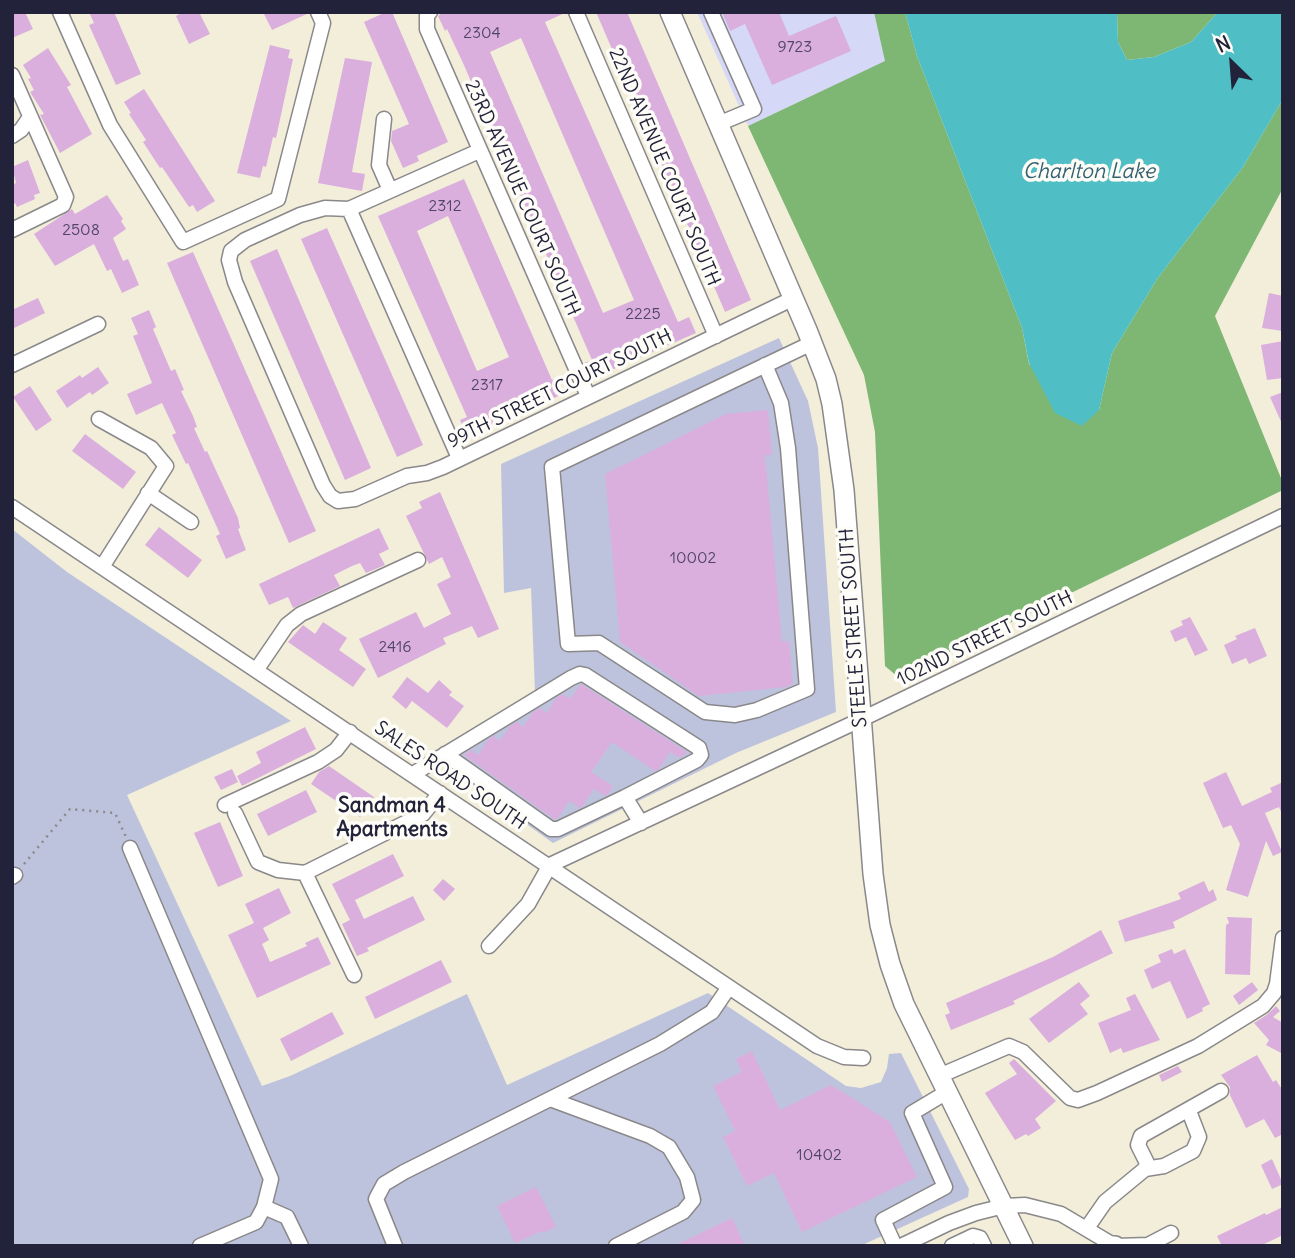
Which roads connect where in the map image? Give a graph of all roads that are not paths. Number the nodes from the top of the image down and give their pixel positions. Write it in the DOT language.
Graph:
graph roads {
  1 [pos="60,12"];
  2 [pos="318,12"];
  3 [pos="576,12"];
  4 [pos="670,12"];
  5 [pos="711,12"];
  6 [pos="428,14"];
  7 [pos="12,75"];
  8 [pos="30,117"];
  9 [pos="384,119"];
  10 [pos="718,124"];
  11 [pos="12,136"];
  12 [pos="479,151"];
  13 [pos="390,190"];
  14 [pos="349,209"];
  15 [pos="12,230"];
  16 [pos="794,298"];
  17 [pos="98,324"];
  18 [pos="716,336"];
  19 [pos="812,343"];
  20 [pos="12,365"];
  21 [pos="765,365"];
  22 [pos="588,396"];
  23 [pos="99,419"];
  24 [pos="459,458"];
  25 [pos="148,494"];
  26 [pos="16,510"];
  27 [pos="1283,516"];
  28 [pos="191,522"];
  29 [pos="418,560"];
  30 [pos="102,567"];
  31 [pos="257,669"];
  32 [pos="860,720"];
  33 [pos="350,732"];
  34 [pos="445,754"];
  35 [pos="413,774"];
  36 [pos="440,793"];
  37 [pos="625,797"];
  38 [pos="641,823"];
  39 [pos="130,848"];
  40 [pos="550,865"];
  41 [pos="305,873"];
  42 [pos="1283,938"];
  43 [pos="489,946"];
  44 [pos="354,975"];
  45 [pos="729,987"];
  46 [pos="863,1058"];
  47 [pos="943,1084"];
  48 [pos="1221,1091"];
  49 [pos="550,1099"];
  50 [pos="1189,1111"];
  51 [pos="1145,1169"];
  52 [pos="264,1206"];
  53 [pos="1004,1206"];
  54 [pos="1087,1228"];
  55 [pos="1171,1234"];
  56 [pos="200,1246"];
  57 [pos="301,1246"];
  58 [pos="395,1246"];
  59 [pos="616,1246"];
  60 [pos="895,1246"];
  61 [pos="901,1246"];
  62 [pos="952,1246"];
  63 [pos="984,1246"];
  64 [pos="1023,1246"];
  65 [pos="1114,1246"];
  1 -- 2 [label="street"];
  3 -- 18 [label="street, 22ND AVENUE COURT SOUTH"];
  4 -- 10 [label="main road, STEELE STREET SOUTH"];
  5 -- 10 [label="street"];
  6 -- 12 [label="street, 23RD AVENUE COURT SOUTH"];
  7 -- 8 [label="street"];
  8 -- 11 [label="street"];
  8 -- 15 [label="street"];
  9 -- 13 [label="street"];
  10 -- 16 [label="main road, STEELE STREET SOUTH"];
  12 -- 13 [label="street"];
  12 -- 22 [label="street, 23RD AVENUE COURT SOUTH"];
  13 -- 14 [label="street"];
  14 -- 24 [label="street"];
  14 -- 24 [label="street, 99TH STREET COURT SOUTH"];
  16 -- 18 [label="street, 99TH STREET COURT SOUTH"];
  16 -- 19 [label="main road, STEELE STREET SOUTH"];
  17 -- 20 [label="street"];
  18 -- 22 [label="street, 99TH STREET COURT SOUTH"];
  19 -- 21 [label="street"];
  19 -- 32 [label="main road, STEELE STREET SOUTH"];
  21 -- 21 [label="street"];
  22 -- 24 [label="street, 99TH STREET COURT SOUTH"];
  23 -- 25 [label="street"];
  25 -- 28 [label="street"];
  25 -- 30 [label="street"];
  26 -- 30 [label="street, SALES ROAD SOUTH"];
  27 -- 32 [label="street, 102ND STREET SOUTH"];
  29 -- 31 [label="street"];
  30 -- 31 [label="street, SALES ROAD SOUTH"];
  31 -- 33 [label="street, SALES ROAD SOUTH"];
  32 -- 38 [label="street, 102ND STREET SOUTH"];
  32 -- 47 [label="main road, STEELE STREET SOUTH"];
  33 -- 35 [label="street, SALES ROAD SOUTH"];
  33 -- 41 [label="street"];
  34 -- 35 [label="street"];
  34 -- 37 [label="street"];
  34 -- 37 [label="street"];
  35 -- 36 [label="street, SALES ROAD SOUTH"];
  36 -- 40 [label="street, SALES ROAD SOUTH"];
  36 -- 41 [label="street"];
  37 -- 38 [label="street"];
  38 -- 40 [label="street, 102ND STREET SOUTH"];
  39 -- 52 [label="street"];
  40 -- 43 [label="street"];
  40 -- 45 [label="street, SALES ROAD SOUTH"];
  41 -- 44 [label="street"];
  42 -- 47 [label="street"];
  45 -- 46 [label="street, SALES ROAD SOUTH"];
  45 -- 49 [label="street"];
  47 -- 53 [label="main road, STEELE STREET SOUTH"];
  47 -- 60 [label="street"];
  48 -- 50 [label="street"];
  49 -- 58 [label="street"];
  49 -- 59 [label="street"];
  50 -- 51 [label="street"];
  50 -- 51 [label="street"];
  51 -- 54 [label="street"];
  52 -- 56 [label="street"];
  52 -- 57 [label="street"];
  53 -- 54 [label="street"];
  53 -- 61 [label="street"];
  53 -- 64 [label="main road, STEELE STREET SOUTH"];
  54 -- 65 [label="street"];
  55 -- 65 [label="street"];
  62 -- 63 [label="street"];
}
